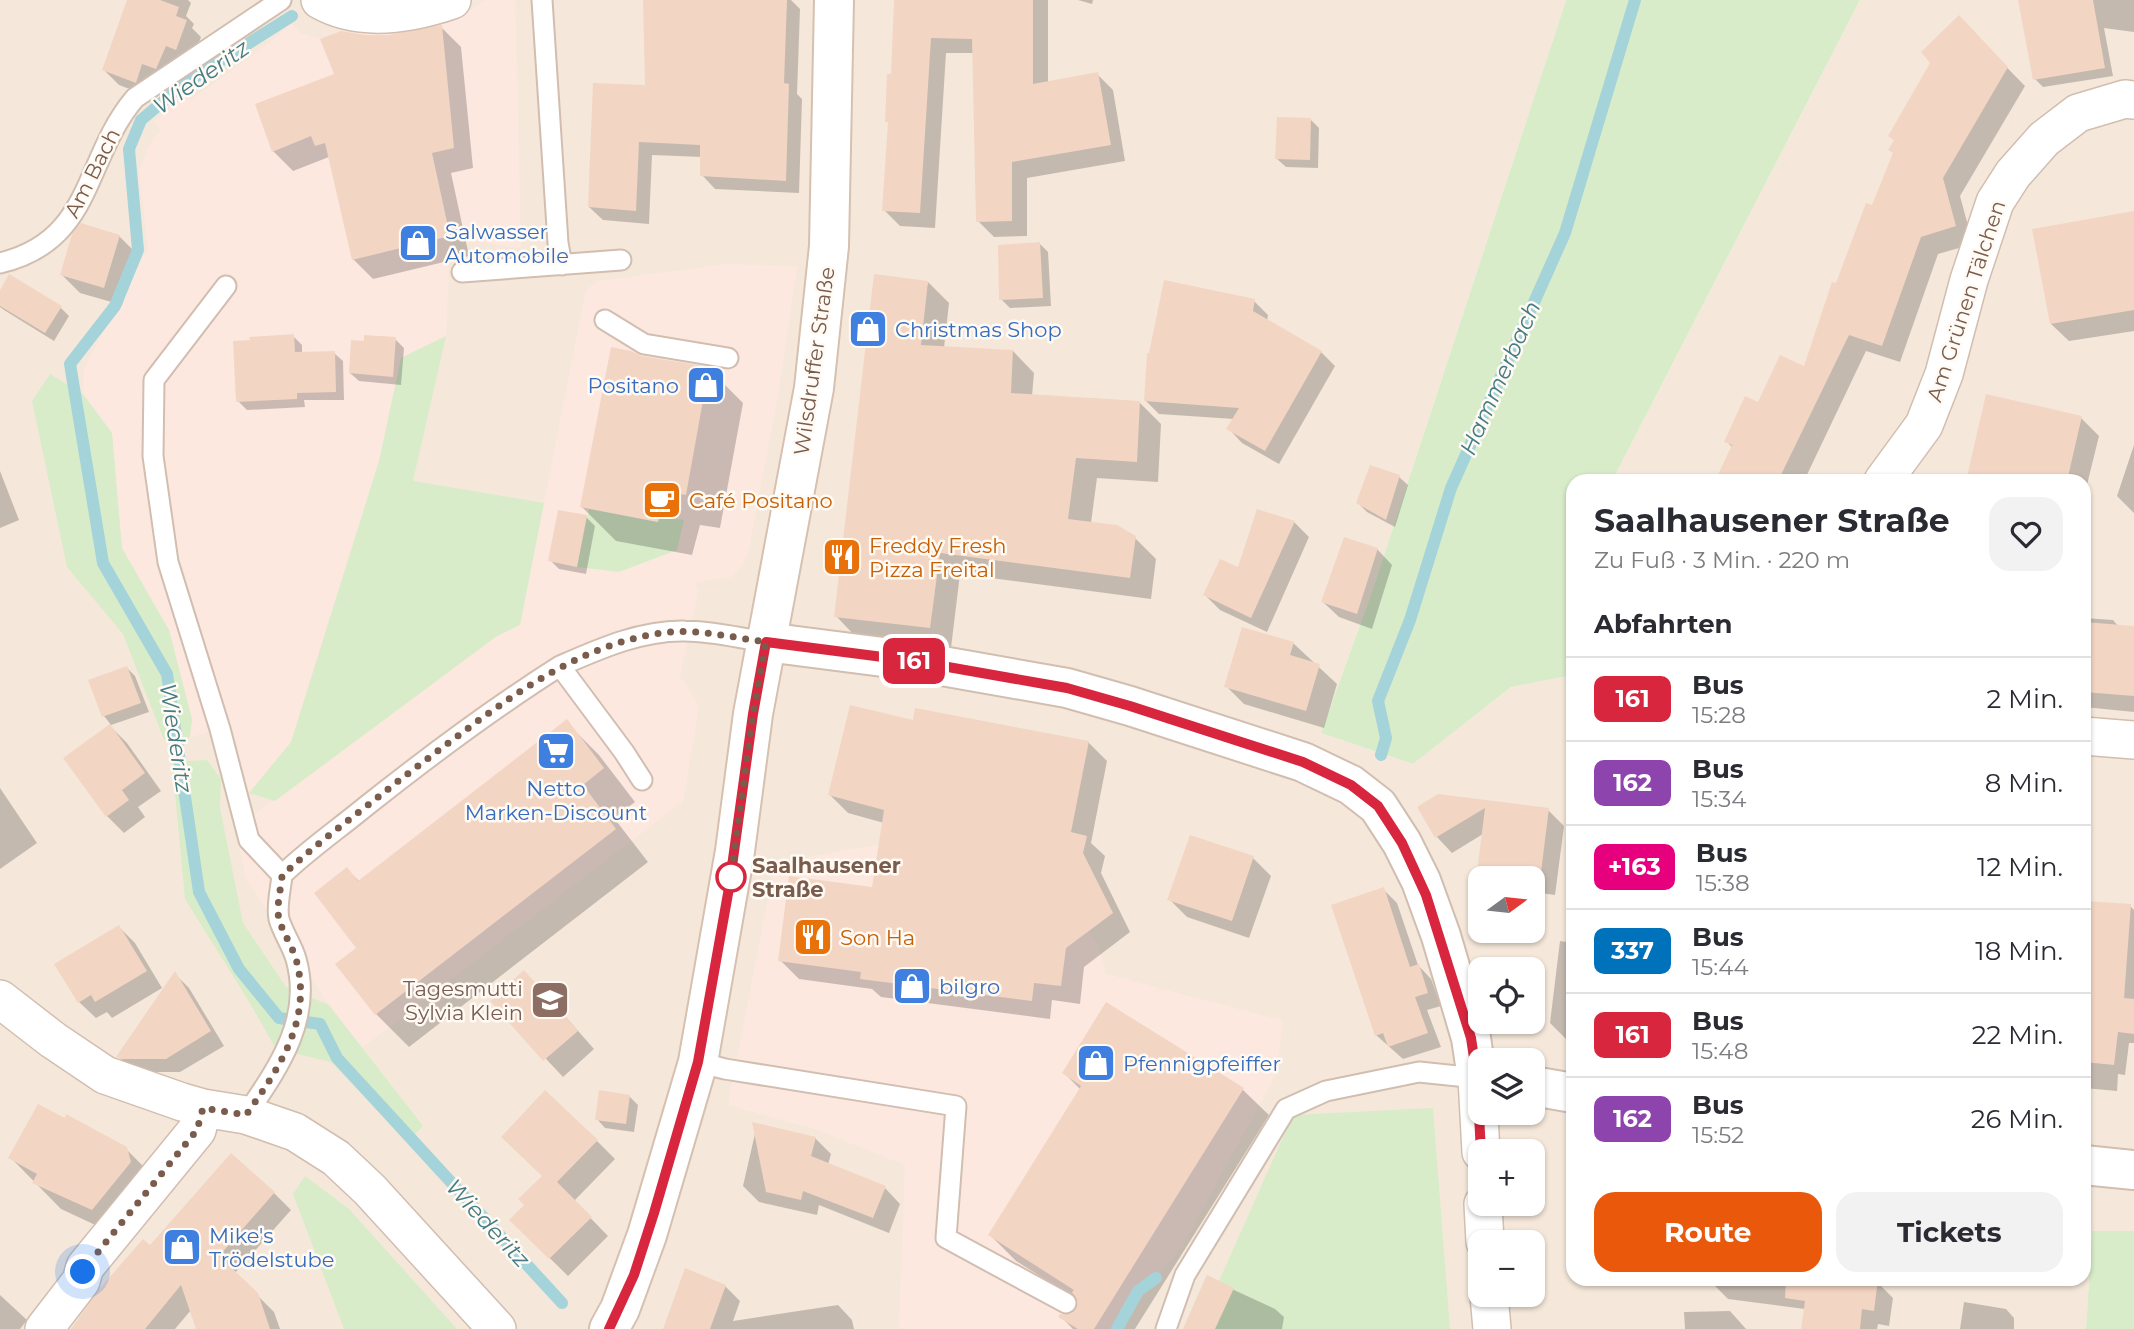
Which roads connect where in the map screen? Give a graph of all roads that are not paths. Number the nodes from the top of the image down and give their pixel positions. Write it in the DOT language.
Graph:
graph roads {
  1 [pos="281,0"];
  2 [pos="320,0"];
  3 [pos="453,0"];
  4 [pos="542,0"];
  5 [pos="834,0"];
  6 [pos="2134,100"];
  7 [pos="621,260"];
  8 [pos="0,263"];
  9 [pos="562,265"];
  10 [pos="462,272"];
  11 [pos="226,286"];
  12 [pos="605,320"];
  13 [pos="728,358"];
  14 [pos="1889,474"];
  15 [pos="766,642"];
  16 [pos="561,666"];
  17 [pos="2091,737"];
  18 [pos="2134,740"];
  19 [pos="642,780"];
  20 [pos="282,876"];
  21 [pos="0,999"];
  22 [pos="1473,1048"];
  23 [pos="698,1062"];
  24 [pos="1468,1077"];
  25 [pos="1545,1088"];
  26 [pos="1566,1092"];
  27 [pos="203,1108"];
  28 [pos="246,1115"];
  29 [pos="2091,1166"];
  30 [pos="2134,1170"];
  31 [pos="1066,1303"];
  32 [pos="1490,1307"];
  33 [pos="44,1329"];
  34 [pos="497,1329"];
  35 [pos="609,1329"];
  36 [pos="1166,1329"];
  37 [pos="1492,1329"];
  1 -- 8 [label="lane, Am Bach"];
  2 -- 3 [label="street"];
  4 -- 9 [label="lane"];
  5 -- 15 [label="main road, Wilsdruffer Straße"];
  6 -- 14 [label="street, Am Grünen Tälchen"];
  7 -- 9 [label="lane"];
  9 -- 10 [label="lane"];
  11 -- 20 [label="lane"];
  12 -- 13 [label="lane"];
  15 -- 16 [label="lane"];
  15 -- 22 [label="main road"];
  15 -- 23 [label="main road, Wilsdruffer Straße"];
  16 -- 19 [label="lane"];
  16 -- 20 [label="lane"];
  17 -- 18 [label="street"];
  20 -- 28 [label="lane"];
  21 -- 27 [label="street"];
  23 -- 31 [label="lane"];
  23 -- 35 [label="main road, Wilsdruffer Straße"];
  24 -- 36 [label="lane"];
  25 -- 26 [label="main road"];
  27 -- 28 [label="street"];
  27 -- 33 [label="street"];
  28 -- 34 [label="street"];
  29 -- 30 [label="main road"];
  32 -- 37 [label="street"];
}
